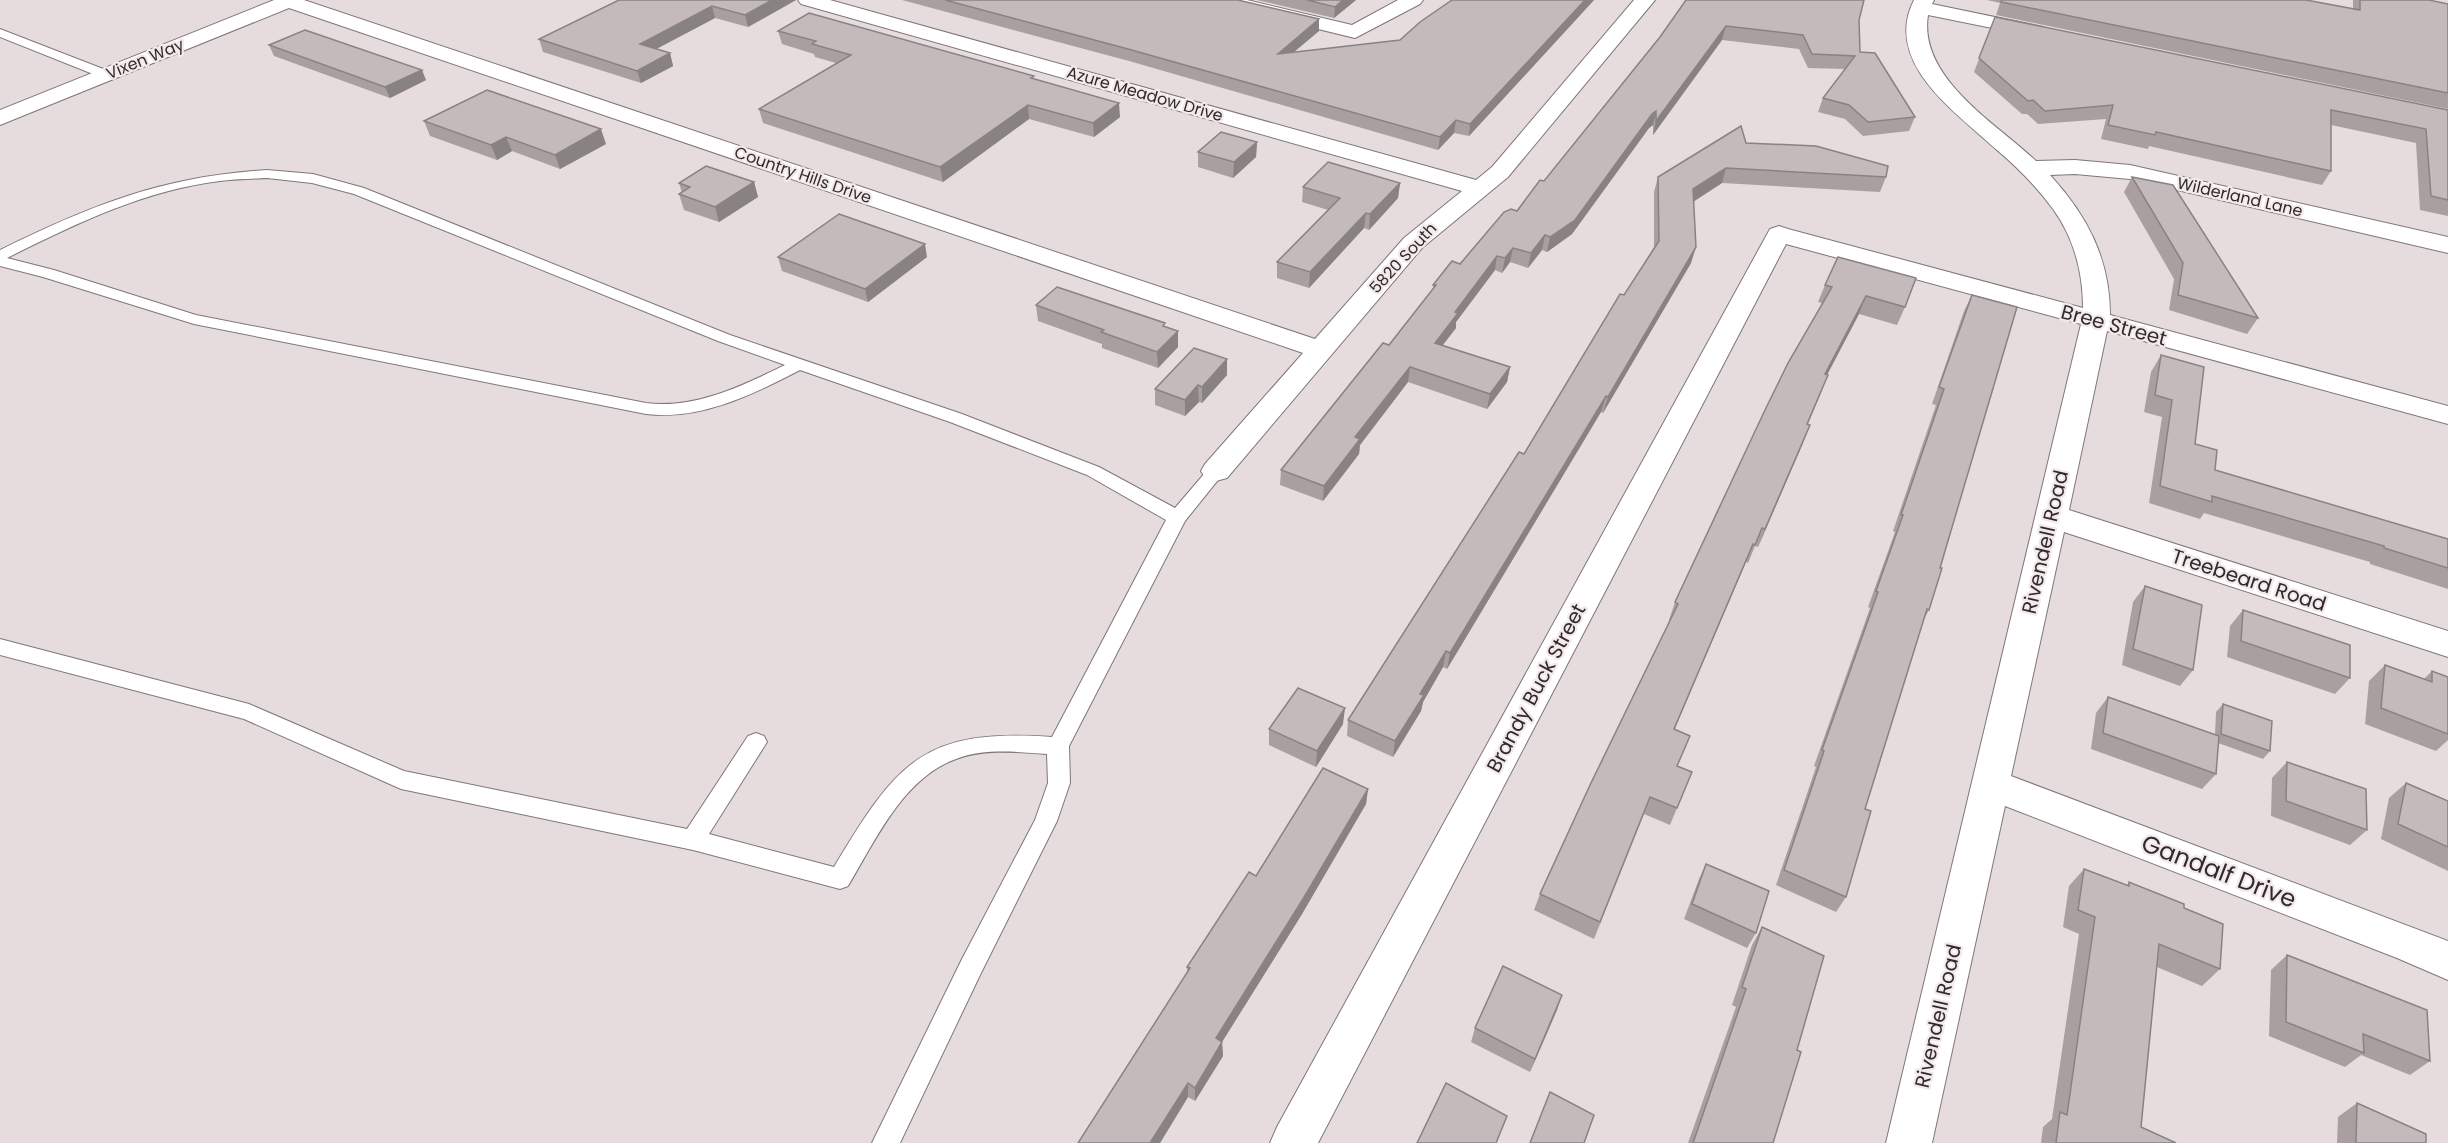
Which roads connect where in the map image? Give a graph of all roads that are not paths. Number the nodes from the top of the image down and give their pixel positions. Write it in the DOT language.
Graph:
graph roads {
  1 [pos="288,0"];
  2 [pos="808,0"];
  3 [pos="1222,0"];
  4 [pos="1413,0"];
  5 [pos="1645,0"];
  6 [pos="1922,3"];
  7 [pos="0,33"];
  8 [pos="2061,36"];
  9 [pos="107,75"];
  10 [pos="0,118"];
  11 [pos="2029,168"];
  12 [pos="1481,189"];
  13 [pos="1779,234"];
  14 [pos="2448,245"];
  15 [pos="0,256"];
  16 [pos="0,261"];
  17 [pos="2096,320"];
  18 [pos="1321,350"];
  19 [pos="797,365"];
  20 [pos="2448,416"];
  21 [pos="1216,471"];
  22 [pos="2051,516"];
  23 [pos="1177,518"];
  24 [pos="2448,644"];
  25 [pos="0,647"];
  26 [pos="756,742"];
  27 [pos="1058,746"];
  28 [pos="1990,784"];
  29 [pos="693,840"];
  30 [pos="2448,961"];
  31 [pos="886,1143"];
  32 [pos="1293,1143"];
  33 [pos="1909,1143"];
  1 -- 9 [label="street, Vixen Way"];
  1 -- 18 [label="street, Country Hills Drive"];
  2 -- 12 [label="street, Azure Meadow Drive"];
  3 -- 4 [label="street"];
  5 -- 12 [label="street, 5820 South"];
  6 -- 8 [label="street"];
  6 -- 11 [label="street, Rivendell Road"];
  7 -- 9 [label="lane"];
  9 -- 10 [label="street, Vixen Way"];
  11 -- 14 [label="street, Wilderland Lane"];
  11 -- 17 [label="street, Rivendell Road"];
  12 -- 18 [label="street, 5820 South"];
  13 -- 17 [label="street, Bree Street"];
  13 -- 32 [label="street, Brandy Buck Street"];
  15 -- 19 [label="lane"];
  16 -- 19 [label="lane"];
  17 -- 20 [label="street, Bree Street"];
  17 -- 22 [label="street, Rivendell Road"];
  18 -- 21 [label="street, 5820 South"];
  19 -- 23 [label="lane"];
  21 -- 23 [label="lane"];
  22 -- 24 [label="street, Treebeard Road"];
  22 -- 28 [label="street, Rivendell Road"];
  23 -- 27 [label="lane"];
  25 -- 29 [label="lane"];
  26 -- 29 [label="lane"];
  27 -- 29 [label="lane"];
  27 -- 31 [label="lane"];
  28 -- 30 [label="street, Gandalf Drive"];
  28 -- 33 [label="street, Rivendell Road"];
}
